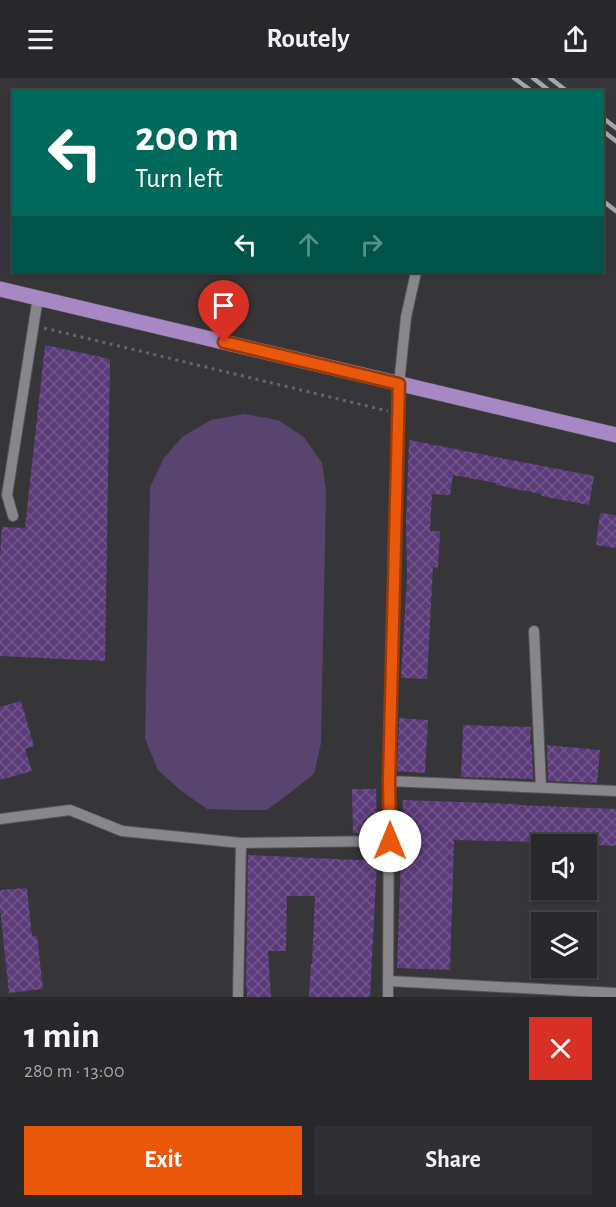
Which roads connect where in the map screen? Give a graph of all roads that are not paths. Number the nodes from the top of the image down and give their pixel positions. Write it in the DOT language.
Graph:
graph roads {
  1 [pos="416,273"];
  2 [pos="0,289"];
  3 [pos="38,297"];
  4 [pos="399,384"];
  5 [pos="616,435"];
  6 [pos="3,495"];
  7 [pos="13,516"];
  8 [pos="534,631"];
  9 [pos="389,781"];
  10 [pos="541,788"];
  11 [pos="616,791"];
  12 [pos="0,819"];
  13 [pos="390,841"];
  14 [pos="242,843"];
  15 [pos="389,981"];
  16 [pos="616,993"];
  17 [pos="238,997"];
  18 [pos="388,997"];
  1 -- 4 [label="street"];
  2 -- 3 [label="main road"];
  3 -- 4 [label="main road"];
  3 -- 6 [label="street"];
  4 -- 5 [label="main road"];
  4 -- 9 [label="street"];
  6 -- 7 [label="street"];
  8 -- 10 [label="street"];
  9 -- 10 [label="street"];
  9 -- 13 [label="street"];
  10 -- 11 [label="street"];
  12 -- 14 [label="street"];
  13 -- 14 [label="street"];
  13 -- 15 [label="street"];
  14 -- 17 [label="street"];
  15 -- 16 [label="street"];
  15 -- 18 [label="street"];
}
